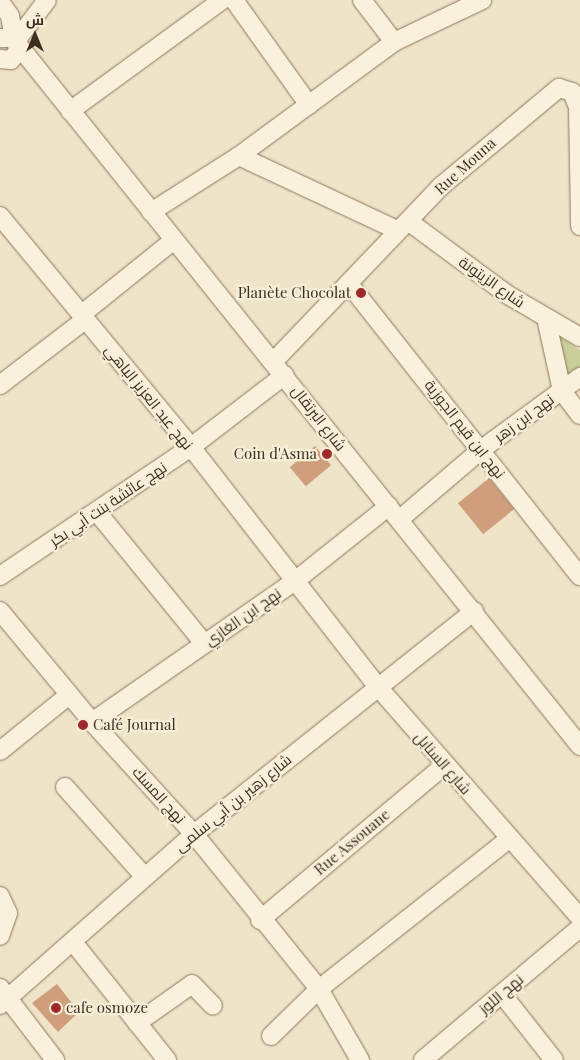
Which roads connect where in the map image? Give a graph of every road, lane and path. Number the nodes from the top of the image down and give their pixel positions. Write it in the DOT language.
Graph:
graph roads {
  1 [pos="47,0"];
  2 [pos="222,0"];
  3 [pos="234,0"];
  4 [pos="362,0"];
  5 [pos="482,0"];
  6 [pos="0,2"];
  7 [pos="394,42"];
  8 [pos="9,52"];
  9 [pos="309,105"];
  10 [pos="70,111"];
  11 [pos="239,156"];
  12 [pos="151,212"];
  13 [pos="0,216"];
  14 [pos="403,226"];
  15 [pos="580,226"];
  16 [pos="174,240"];
  17 [pos="349,284"];
  18 [pos="84,316"];
  19 [pos="546,318"];
  20 [pos="580,338"];
  21 [pos="274,360"];
  22 [pos="285,375"];
  23 [pos="580,377"];
  24 [pos="0,385"];
  25 [pos="562,391"];
  26 [pos="580,415"];
  27 [pos="191,447"];
  28 [pos="482,450"];
  29 [pos="97,512"];
  30 [pos="394,512"];
  31 [pos="0,576"];
  32 [pos="580,576"];
  33 [pos="295,580"];
  34 [pos="0,611"];
  35 [pos="474,611"];
  36 [pos="204,643"];
  37 [pos="378,687"];
  38 [pos="69,695"];
  39 [pos="92,722"];
  40 [pos="580,746"];
  41 [pos="0,751"];
  42 [pos="446,766"];
  43 [pos="65,787"];
  44 [pos="194,834"];
  45 [pos="509,839"];
  46 [pos="144,876"];
  47 [pos="0,896"];
  48 [pos="580,918"];
  49 [pos="260,920"];
  50 [pos="580,928"];
  51 [pos="0,936"];
  52 [pos="73,942"];
  53 [pos="319,989"];
  54 [pos="502,994"];
  55 [pos="3,998"];
  56 [pos="213,1006"];
  57 [pos="137,1023"];
  58 [pos="271,1036"];
  59 [pos="55,1060"];
  60 [pos="166,1060"];
  61 [pos="360,1060"];
  62 [pos="423,1060"];
  63 [pos="554,1060"];
  1 -- 8 [label="street"];
  2 -- 10 [label="street"];
  3 -- 9 [label="street"];
  4 -- 7 [label="street"];
  5 -- 7 [label="street"];
  6 -- 8 [label="street"];
  7 -- 9 [label="street"];
  8 -- 10 [label="street, شارع البرتقال"];
  9 -- 11 [label="street"];
  10 -- 12 [label="street, شارع البرتقال"];
  11 -- 12 [label="street"];
  11 -- 14 [label="street, شارع الزيتونة"];
  12 -- 16 [label="street, شارع البرتقال"];
  13 -- 18 [label="street, نهج عبد العزيز الباهي"];
  14 -- 15 [label="street, Rue Mouna"];
  14 -- 17 [label="street, Rue Mouna"];
  14 -- 19 [label="street, شارع الزيتونة"];
  16 -- 18 [label="street"];
  16 -- 21 [label="street, شارع البرتقال"];
  17 -- 21 [label="street, Rue Mouna"];
  17 -- 28 [label="street, نهج ابن قيم الجوزية"];
  18 -- 24 [label="street"];
  18 -- 27 [label="street, نهج عبد العزيز الباهي"];
  19 -- 20 [label="street, شارع الزيتونة"];
  19 -- 25 [label="street"];
  21 -- 22 [label="street, شارع البرتقال"];
  22 -- 27 [label="street, نهج عائشة بنت أبي بكر"];
  22 -- 30 [label="street, شارع البرتقال"];
  23 -- 25 [label="street, نهج ابن زهر"];
  25 -- 26 [label="street"];
  25 -- 28 [label="street, نهج ابن زهر"];
  27 -- 29 [label="street, نهج عائشة بنت أبي بكر"];
  27 -- 33 [label="street, نهج عبد العزيز الباهي"];
  28 -- 30 [label="street, نهج ابن زهر"];
  28 -- 32 [label="street, نهج ابن قيم الجوزية"];
  29 -- 31 [label="street, نهج عائشة بنت أبي بكر"];
  29 -- 36 [label="street"];
  30 -- 33 [label="street, نهج ابن الغازي"];
  30 -- 35 [label="street, شارع البرتقال"];
  33 -- 36 [label="street, نهج ابن الغازي"];
  33 -- 37 [label="street, نهج عبد العزيز الباهي"];
  34 -- 38 [label="street, نهج المسك"];
  35 -- 37 [label="street, شارع زهير بن أبي سلمى"];
  35 -- 40 [label="street, شارع البرتقال"];
  36 -- 39 [label="street, نهج ابن الغازي"];
  37 -- 42 [label="street, شارع السنابل"];
  37 -- 44 [label="street, شارع زهير بن أبي سلمى"];
  38 -- 39 [label="street, نهج المسك"];
  38 -- 41 [label="street"];
  39 -- 44 [label="street, نهج المسك"];
  42 -- 45 [label="street, شارع السنابل"];
  42 -- 49 [label="street, Rue Assouane"];
  43 -- 46 [label="street"];
  44 -- 46 [label="street, شارع زهير بن أبي سلمى"];
  44 -- 49 [label="street, نهج المسك"];
  45 -- 48 [label="street, شارع السنابل"];
  45 -- 53 [label="street"];
  46 -- 52 [label="street, شارع زهير بن أبي سلمى"];
  47 -- 51 [label="street"];
  49 -- 53 [label="street, نهج المسك"];
  50 -- 54 [label="street, نهج اللوز"];
  52 -- 55 [label="street, شارع زهير بن أبي سلمى"];
  52 -- 57 [label="street"];
  53 -- 58 [label="street"];
  53 -- 61 [label="street, نهج المسك"];
  54 -- 62 [label="street, نهج اللوز"];
  54 -- 63 [label="street"];
  55 -- 59 [label="street"];
  56 -- 57 [label="street"];
  57 -- 60 [label="street"];
}
